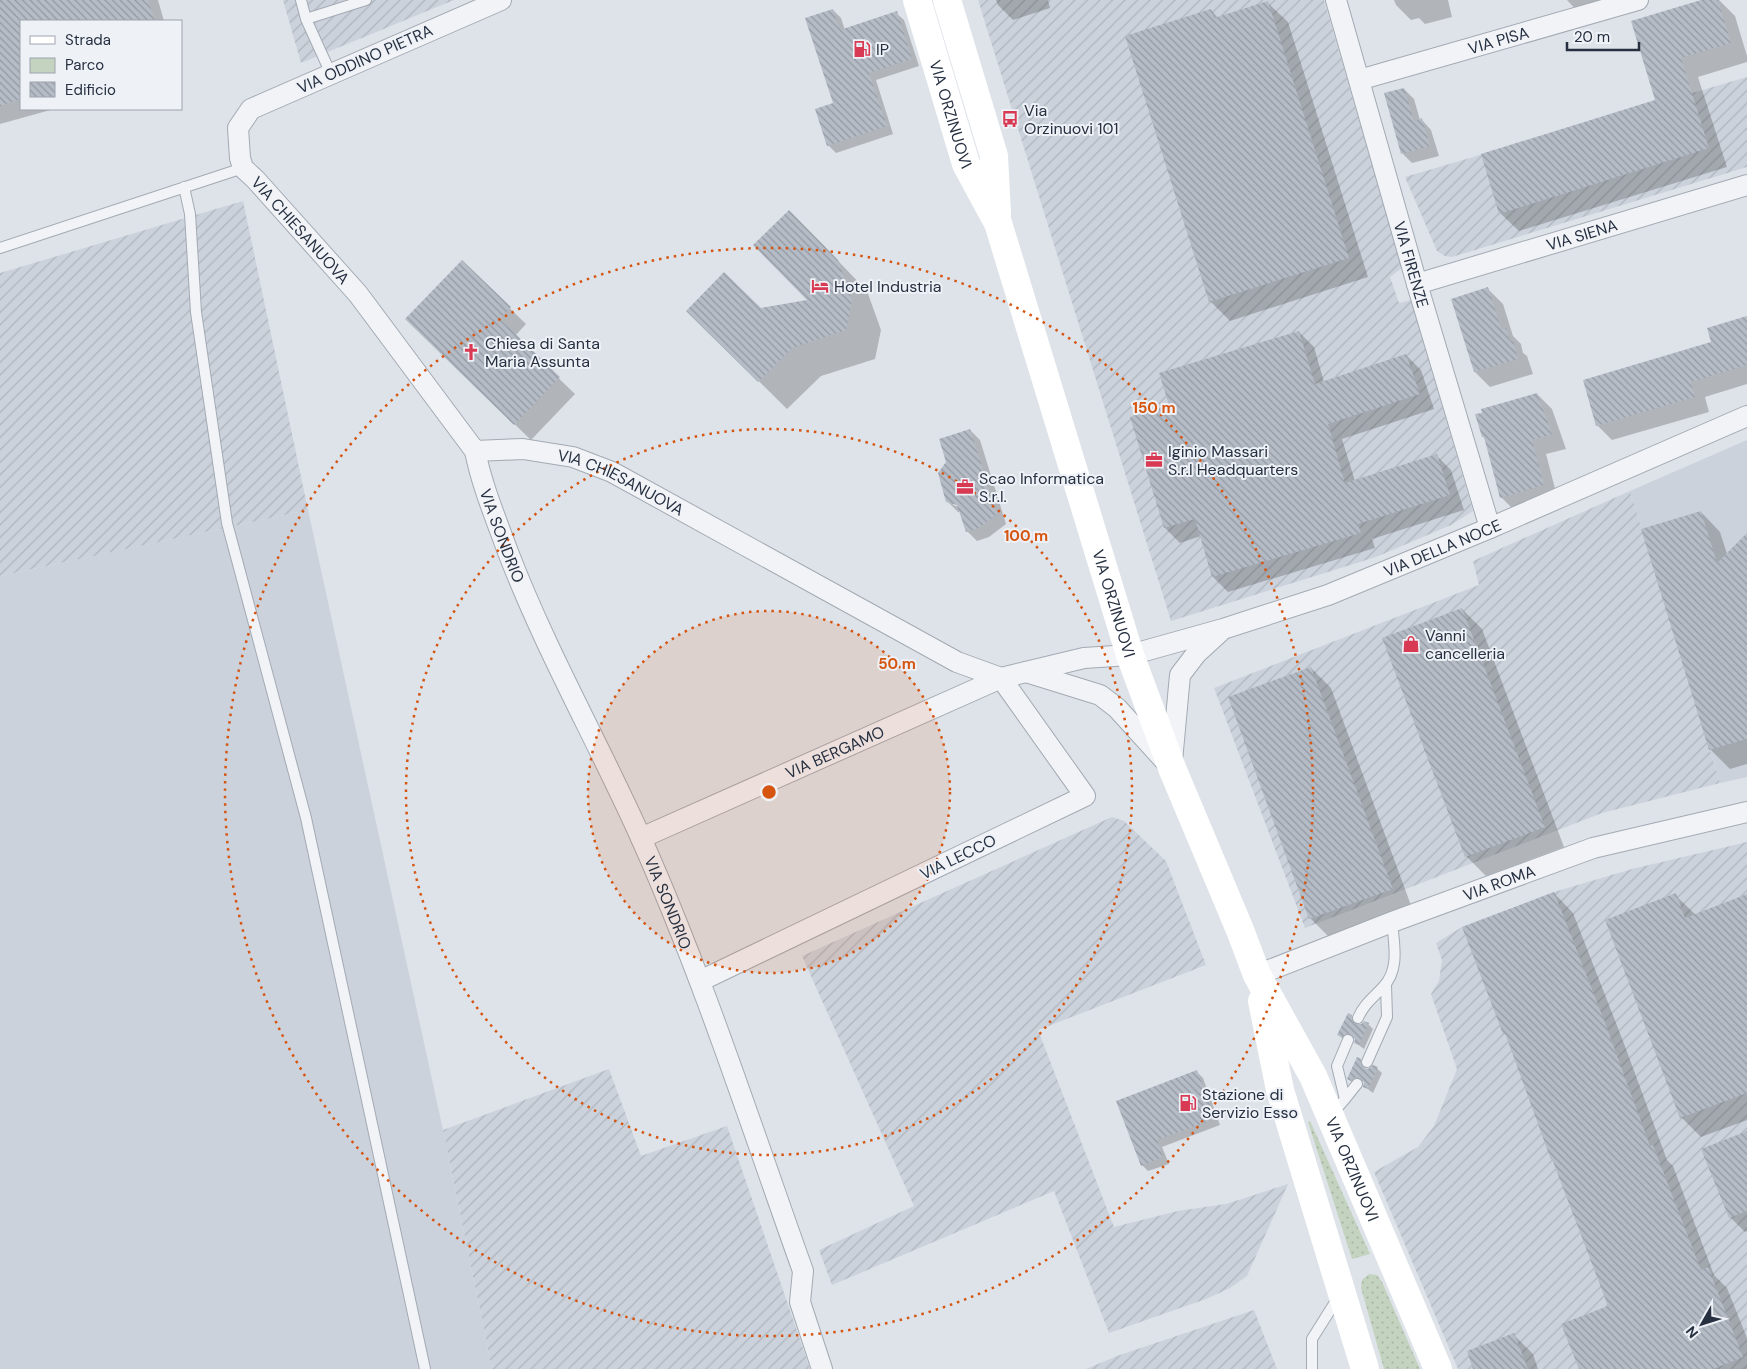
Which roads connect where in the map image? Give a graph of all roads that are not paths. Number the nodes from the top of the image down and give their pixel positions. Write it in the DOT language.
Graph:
graph roads {
  1 [pos="301,0"];
  2 [pos="366,0"];
  3 [pos="501,0"];
  4 [pos="917,0"];
  5 [pos="947,0"];
  6 [pos="1336,0"];
  7 [pos="1638,0"];
  8 [pos="306,19"];
  9 [pos="331,74"];
  10 [pos="1359,80"];
  11 [pos="238,128"];
  12 [pos="243,168"];
  13 [pos="1747,185"];
  14 [pos="184,187"];
  15 [pos="998,223"];
  16 [pos="0,248"];
  17 [pos="1417,284"];
  18 [pos="1747,416"];
  19 [pos="475,451"];
  20 [pos="1490,528"];
  21 [pos="1223,629"];
  22 [pos="1130,655"];
  23 [pos="1026,672"];
  24 [pos="1001,678"];
  25 [pos="1172,768"];
  26 [pos="1747,812"];
  27 [pos="641,838"];
  28 [pos="1392,922"];
  29 [pos="1257,976"];
  30 [pos="700,981"];
  31 [pos="1386,985"];
  32 [pos="1358,1018"];
  33 [pos="1348,1040"];
  34 [pos="1367,1062"];
  35 [pos="1358,1084"];
  36 [pos="1338,1108"];
  37 [pos="1342,1291"];
  38 [pos="425,1369"];
  39 [pos="822,1369"];
  40 [pos="1312,1369"];
  41 [pos="1366,1369"];
  42 [pos="1438,1369"];
  1 -- 8 [label="lane"];
  2 -- 8 [label="lane"];
  3 -- 9 [label="street, VIA ODDINO PIETRA"];
  4 -- 15 [label="main road, VIA ORZINUOVI"];
  5 -- 15 [label="main road, VIA ORZINUOVI"];
  6 -- 10 [label="street, VIA FIRENZE"];
  7 -- 10 [label="street, VIA PISA"];
  8 -- 9 [label="lane"];
  9 -- 11 [label="street, VIA ODDINO PIETRA"];
  10 -- 17 [label="street, VIA FIRENZE"];
  11 -- 12 [label="street, VIA CHIESANUOVA"];
  12 -- 14 [label="lane"];
  12 -- 19 [label="street, VIA CHIESANUOVA"];
  13 -- 17 [label="street, VIA SIENA"];
  14 -- 16 [label="lane"];
  14 -- 38 [label="lane"];
  15 -- 22 [label="main road, VIA ORZINUOVI"];
  17 -- 20 [label="street, VIA FIRENZE"];
  18 -- 20 [label="street, VIA DELLA NOCE"];
  19 -- 24 [label="street, VIA CHIESANUOVA"];
  19 -- 27 [label="street, VIA SONDRIO"];
  20 -- 21 [label="street, VIA DELLA NOCE"];
  21 -- 22 [label="street, VIA DELLA NOCE"];
  21 -- 25 [label="street"];
  22 -- 23 [label="street"];
  22 -- 25 [label="main road, VIA ORZINUOVI"];
  23 -- 24 [label="street"];
  23 -- 25 [label="street"];
  24 -- 27 [label="street, VIA BERGAMO"];
  24 -- 30 [label="street, VIA LECCO"];
  25 -- 29 [label="main road, VIA ORZINUOVI"];
  26 -- 28 [label="street, VIA ROMA"];
  27 -- 30 [label="street, VIA SONDRIO"];
  28 -- 29 [label="street, VIA ROMA"];
  28 -- 31 [label="lane"];
  29 -- 36 [label="main road, VIA ORZINUOVI"];
  29 -- 37 [label="main road, VIA ORZINUOVI"];
  30 -- 39 [label="street, VIA SONDRIO"];
  31 -- 32 [label="lane"];
  31 -- 34 [label="lane"];
  33 -- 36 [label="lane"];
  35 -- 36 [label="lane"];
  36 -- 42 [label="main road, VIA ORZINUOVI"];
  37 -- 40 [label="lane"];
  37 -- 41 [label="main road, VIA ORZINUOVI"];
}
